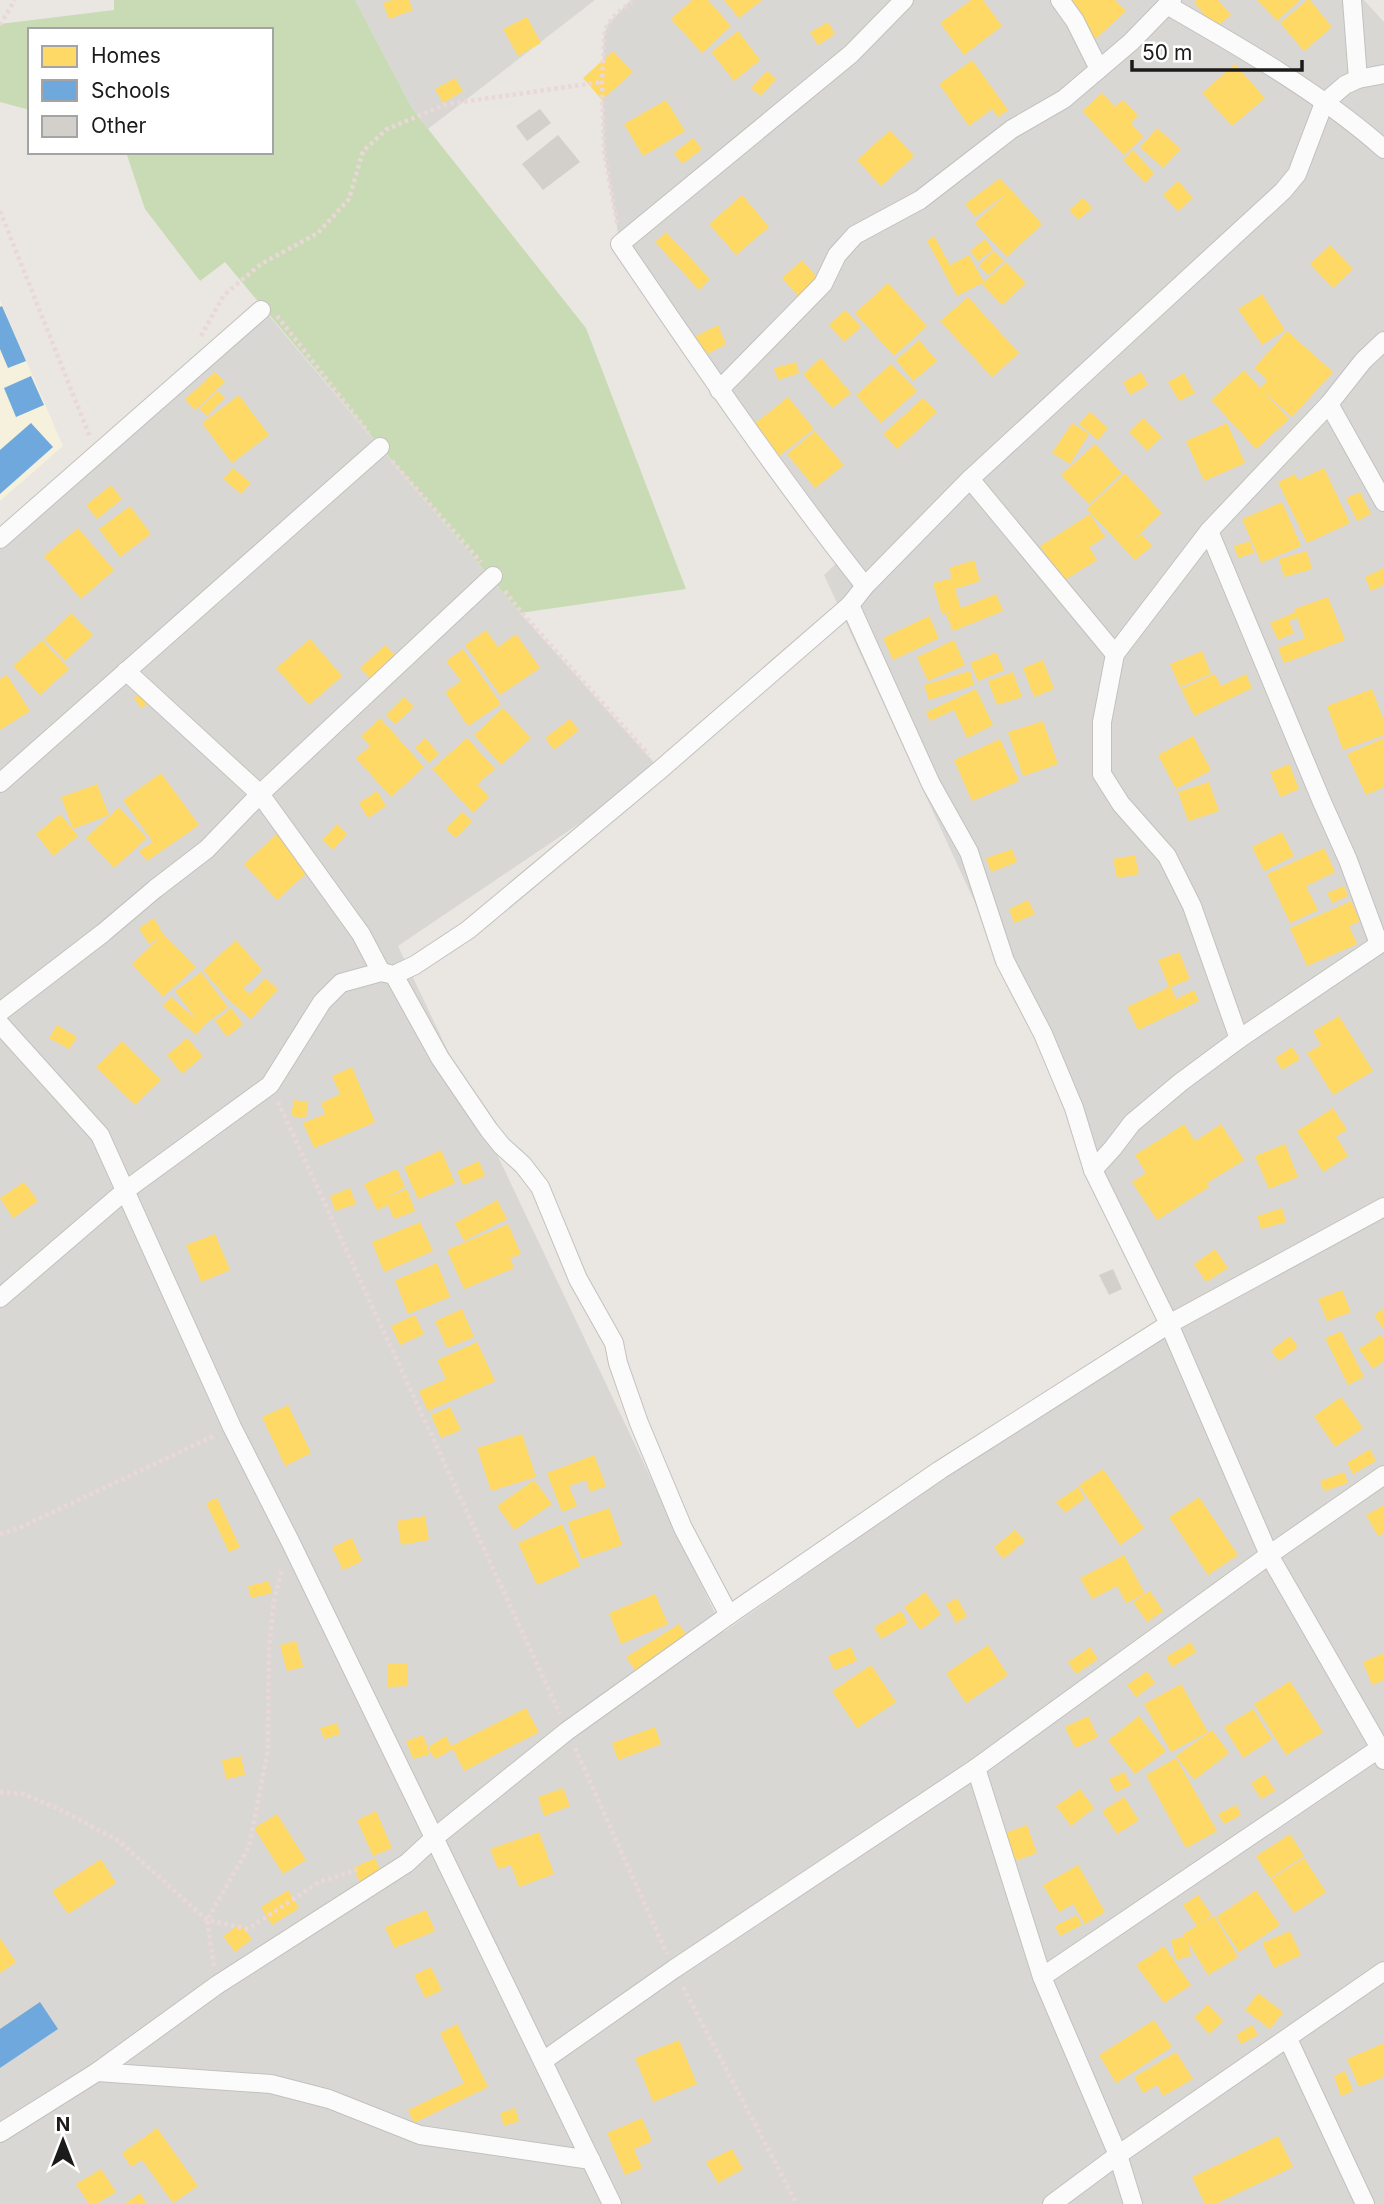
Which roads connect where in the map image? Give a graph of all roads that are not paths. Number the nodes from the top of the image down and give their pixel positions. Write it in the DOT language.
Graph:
graph roads {
  1 [pos="904,0"];
  2 [pos="1060,0"];
  3 [pos="1352,0"];
  4 [pos="1170,3"];
  5 [pos="1099,69"];
  6 [pos="1384,74"];
  7 [pos="1359,79"];
  8 [pos="1324,103"];
  9 [pos="1384,149"];
  10 [pos="261,310"];
  11 [pos="1384,341"];
  12 [pos="719,390"];
  13 [pos="1329,404"];
  14 [pos="380,447"];
  15 [pos="970,479"];
  16 [pos="1384,502"];
  17 [pos="1209,531"];
  18 [pos="0,539"];
  19 [pos="493,576"];
  20 [pos="865,586"];
  21 [pos="850,605"];
  22 [pos="1115,654"];
  23 [pos="126,671"];
  24 [pos="0,783"];
  25 [pos="260,794"];
  26 [pos="1381,943"];
  27 [pos="388,973"];
  28 [pos="0,1012"];
  29 [pos="0,1024"];
  30 [pos="1239,1039"];
  31 [pos="1093,1170"];
  32 [pos="126,1190"];
  33 [pos="1384,1207"];
  34 [pos="0,1298"];
  35 [pos="1169,1324"];
  36 [pos="1384,1475"];
  37 [pos="1269,1555"];
  38 [pos="729,1615"];
  39 [pos="1382,1754"];
  40 [pos="976,1768"];
  41 [pos="434,1838"];
  42 [pos="1384,1972"];
  43 [pos="1042,1977"];
  44 [pos="1288,2039"];
  45 [pos="543,2061"];
  46 [pos="97,2072"];
  47 [pos="0,2133"];
  48 [pos="1118,2155"];
  49 [pos="591,2160"];
  50 [pos="612,2204"];
  51 [pos="1052,2204"];
  52 [pos="1133,2204"];
  53 [pos="1365,2204"];
  1 -- 12 [label="street"];
  2 -- 5 [label="street"];
  3 -- 7 [label="street"];
  4 -- 5 [label="street"];
  4 -- 8 [label="street"];
  5 -- 12 [label="street"];
  6 -- 7 [label="street"];
  7 -- 8 [label="street"];
  8 -- 9 [label="street"];
  8 -- 15 [label="street"];
  10 -- 18 [label="street"];
  11 -- 13 [label="street"];
  12 -- 20 [label="street"];
  13 -- 16 [label="street"];
  13 -- 17 [label="street"];
  14 -- 23 [label="street"];
  15 -- 20 [label="street"];
  15 -- 22 [label="street"];
  17 -- 22 [label="street"];
  17 -- 26 [label="street"];
  19 -- 25 [label="street"];
  20 -- 21 [label="street"];
  21 -- 27 [label="street"];
  21 -- 31 [label="street"];
  22 -- 30 [label="street"];
  23 -- 24 [label="street"];
  23 -- 25 [label="street"];
  25 -- 27 [label="street"];
  25 -- 28 [label="street"];
  26 -- 30 [label="street"];
  27 -- 32 [label="street"];
  27 -- 38 [label="street"];
  29 -- 32 [label="street"];
  30 -- 31 [label="street"];
  31 -- 35 [label="street"];
  32 -- 34 [label="street"];
  32 -- 41 [label="street"];
  33 -- 35 [label="street"];
  35 -- 37 [label="street"];
  35 -- 38 [label="street"];
  36 -- 37 [label="street"];
  37 -- 39 [label="street"];
  37 -- 40 [label="street"];
  38 -- 41 [label="street"];
  39 -- 43 [label="street"];
  40 -- 43 [label="street"];
  40 -- 45 [label="street"];
  41 -- 45 [label="street"];
  41 -- 46 [label="street"];
  42 -- 44 [label="street"];
  43 -- 48 [label="street"];
  44 -- 48 [label="street"];
  44 -- 53 [label="street"];
  45 -- 49 [label="street"];
  46 -- 47 [label="street"];
  46 -- 49 [label="street"];
  48 -- 51 [label="street"];
  48 -- 52 [label="street"];
  49 -- 50 [label="street"];
}
